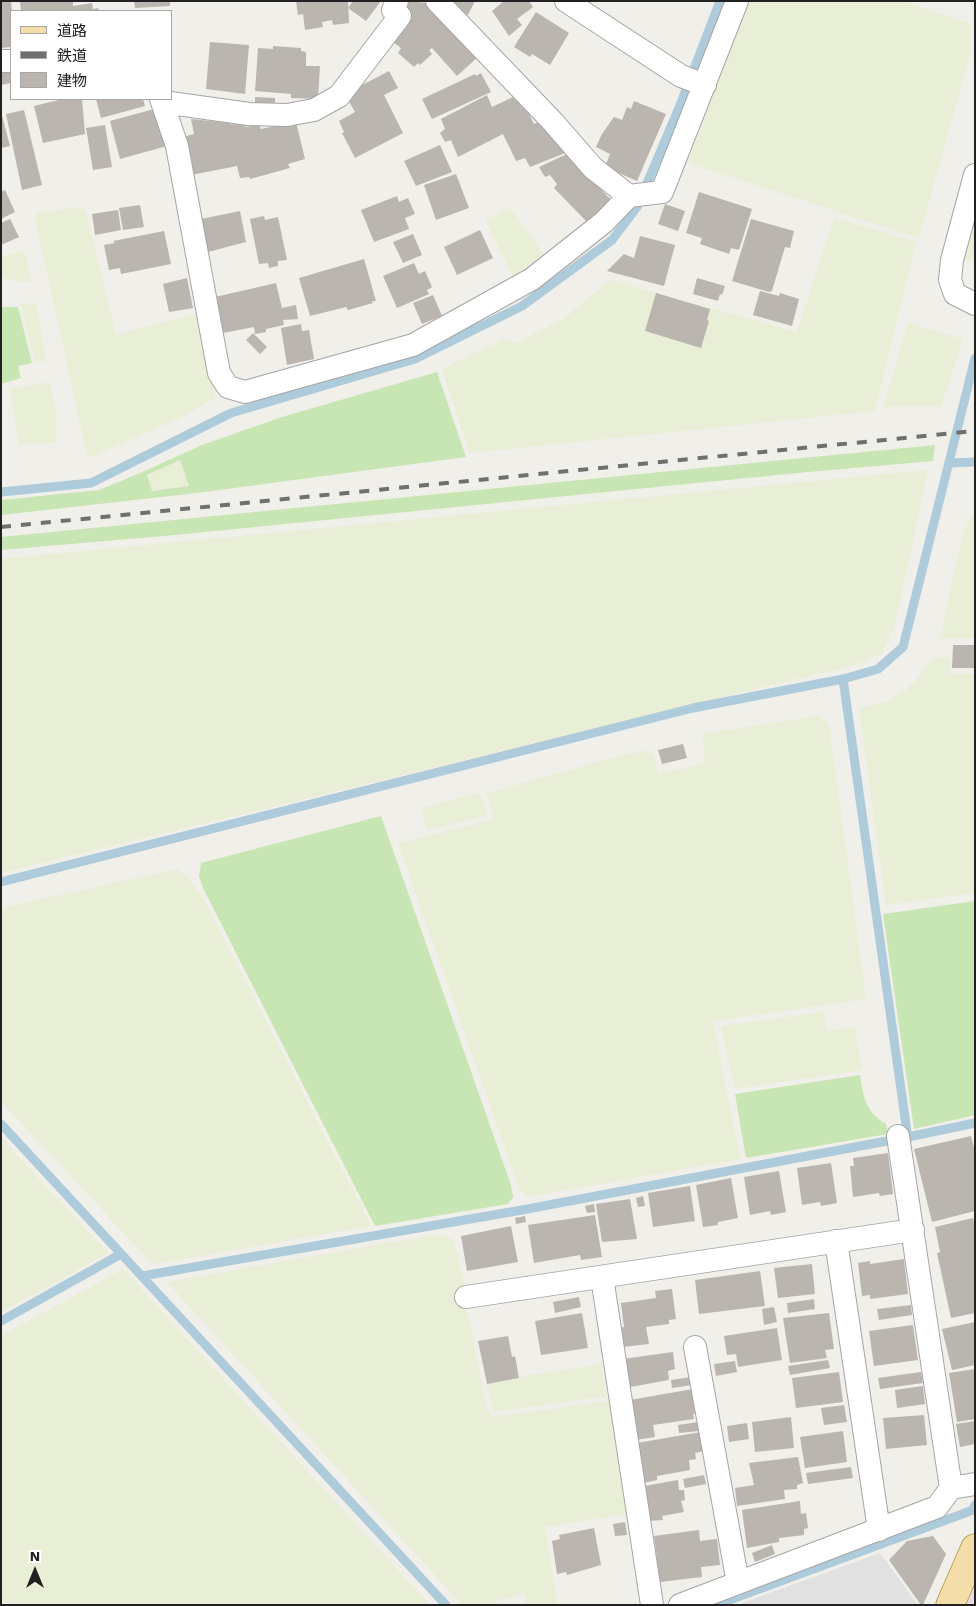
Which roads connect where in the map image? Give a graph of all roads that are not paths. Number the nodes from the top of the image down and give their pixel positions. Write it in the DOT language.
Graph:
graph roads {
  1 [pos="397,1"];
  2 [pos="437,1"];
  3 [pos="566,1"];
  4 [pos="737,1"];
  5 [pos="694,81"];
  6 [pos="162,100"];
  7 [pos="975,175"];
  8 [pos="639,195"];
  9 [pos="975,304"];
  10 [pos="898,1140"];
  11 [pos="913,1230"];
  12 [pos="836,1242"];
  13 [pos="602,1277"];
  14 [pos="466,1298"];
  15 [pos="695,1347"];
  16 [pos="975,1484"];
  17 [pos="951,1488"];
  18 [pos="879,1530"];
  19 [pos="975,1548"];
  20 [pos="738,1584"];
  21 [pos="652,1605"];
  22 [pos="680,1605"];
  23 [pos="950,1605"];
  1 -- 6 [label="street"];
  2 -- 8 [label="street"];
  3 -- 5 [label="street"];
  4 -- 5 [label="street"];
  5 -- 8 [label="street"];
  6 -- 8 [label="street"];
  7 -- 9 [label="street"];
  10 -- 11 [label="street"];
  11 -- 12 [label="street"];
  11 -- 17 [label="street"];
  12 -- 13 [label="street"];
  12 -- 18 [label="street"];
  13 -- 14 [label="street"];
  13 -- 21 [label="street"];
  15 -- 20 [label="street"];
  16 -- 17 [label="street"];
  17 -- 18 [label="street"];
  18 -- 20 [label="street"];
  19 -- 23 [label="main road"];
  20 -- 22 [label="street"];
}
